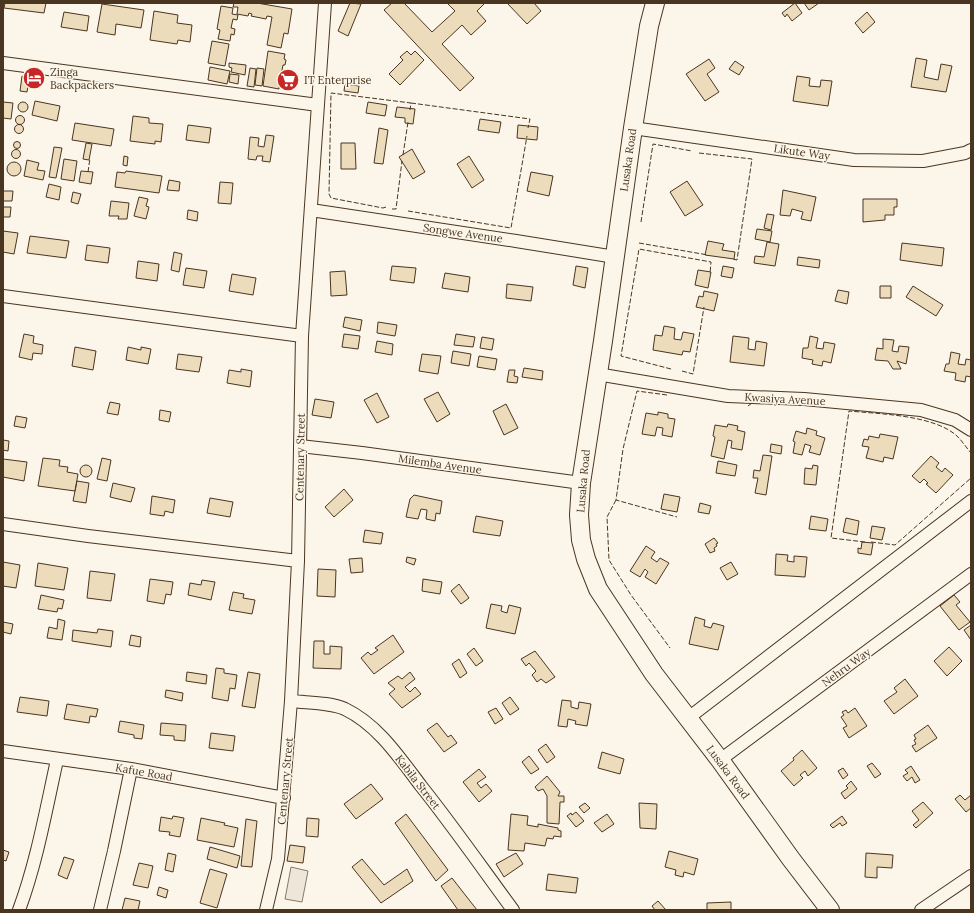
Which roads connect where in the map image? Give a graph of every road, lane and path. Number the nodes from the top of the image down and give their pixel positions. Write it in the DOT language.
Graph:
graph roads {
  1 [pos="325,3"];
  2 [pos="655,3"];
  3 [pos="3,63"];
  4 [pos="318,105"];
  5 [pos="632,128"];
  6 [pos="971,150"];
  7 [pos="311,210"];
  8 [pos="615,258"];
  9 [pos="3,296"];
  10 [pos="302,336"];
  11 [pos="597,374"];
  12 [pos="971,430"];
  13 [pos="300,446"];
  14 [pos="580,483"];
  15 [pos="971,501"];
  16 [pos="3,524"];
  17 [pos="298,561"];
  18 [pos="971,574"];
  19 [pos="291,701"];
  20 [pos="687,718"];
  21 [pos="3,751"];
  22 [pos="57,760"];
  23 [pos="720,760"];
  24 [pos="130,769"];
  25 [pos="284,798"];
  26 [pos="971,876"];
  27 [pos="19,910"];
  28 [pos="100,910"];
  29 [pos="266,910"];
  30 [pos="513,910"];
  31 [pos="830,910"];
  32 [pos="921,910"];
  1 -- 4 [label="street, Centenary Street"];
  2 -- 5 [label="highway, Lusaka Road"];
  3 -- 4 [label="street"];
  4 -- 7 [label="street, Centenary Street"];
  5 -- 6 [label="street, Likute Way"];
  5 -- 8 [label="highway, Lusaka Road"];
  7 -- 8 [label="street, Songwe Avenue"];
  7 -- 10 [label="street, Centenary Street"];
  8 -- 11 [label="highway, Lusaka Road"];
  9 -- 10 [label="street"];
  10 -- 13 [label="street, Centenary Street"];
  11 -- 12 [label="street, Kwasiya Avenue"];
  11 -- 14 [label="highway, Lusaka Road"];
  13 -- 14 [label="street, Milemba Avenue"];
  13 -- 17 [label="street, Centenary Street"];
  14 -- 20 [label="highway, Lusaka Road"];
  15 -- 20 [label="street"];
  16 -- 17 [label="street"];
  17 -- 19 [label="street, Centenary Street"];
  18 -- 23 [label="street, Nehru Way"];
  19 -- 25 [label="street, Centenary Street"];
  19 -- 30 [label="street, Kabila Street"];
  20 -- 23 [label="highway, Lusaka Road"];
  21 -- 22 [label="street, Kafue Road"];
  22 -- 24 [label="street, Kafue Road"];
  22 -- 27 [label="street"];
  23 -- 31 [label="highway, Lusaka Road"];
  24 -- 25 [label="street, Kafue Road"];
  24 -- 28 [label="street"];
  25 -- 29 [label="street, Centenary Street"];
  26 -- 32 [label="street"];
}
